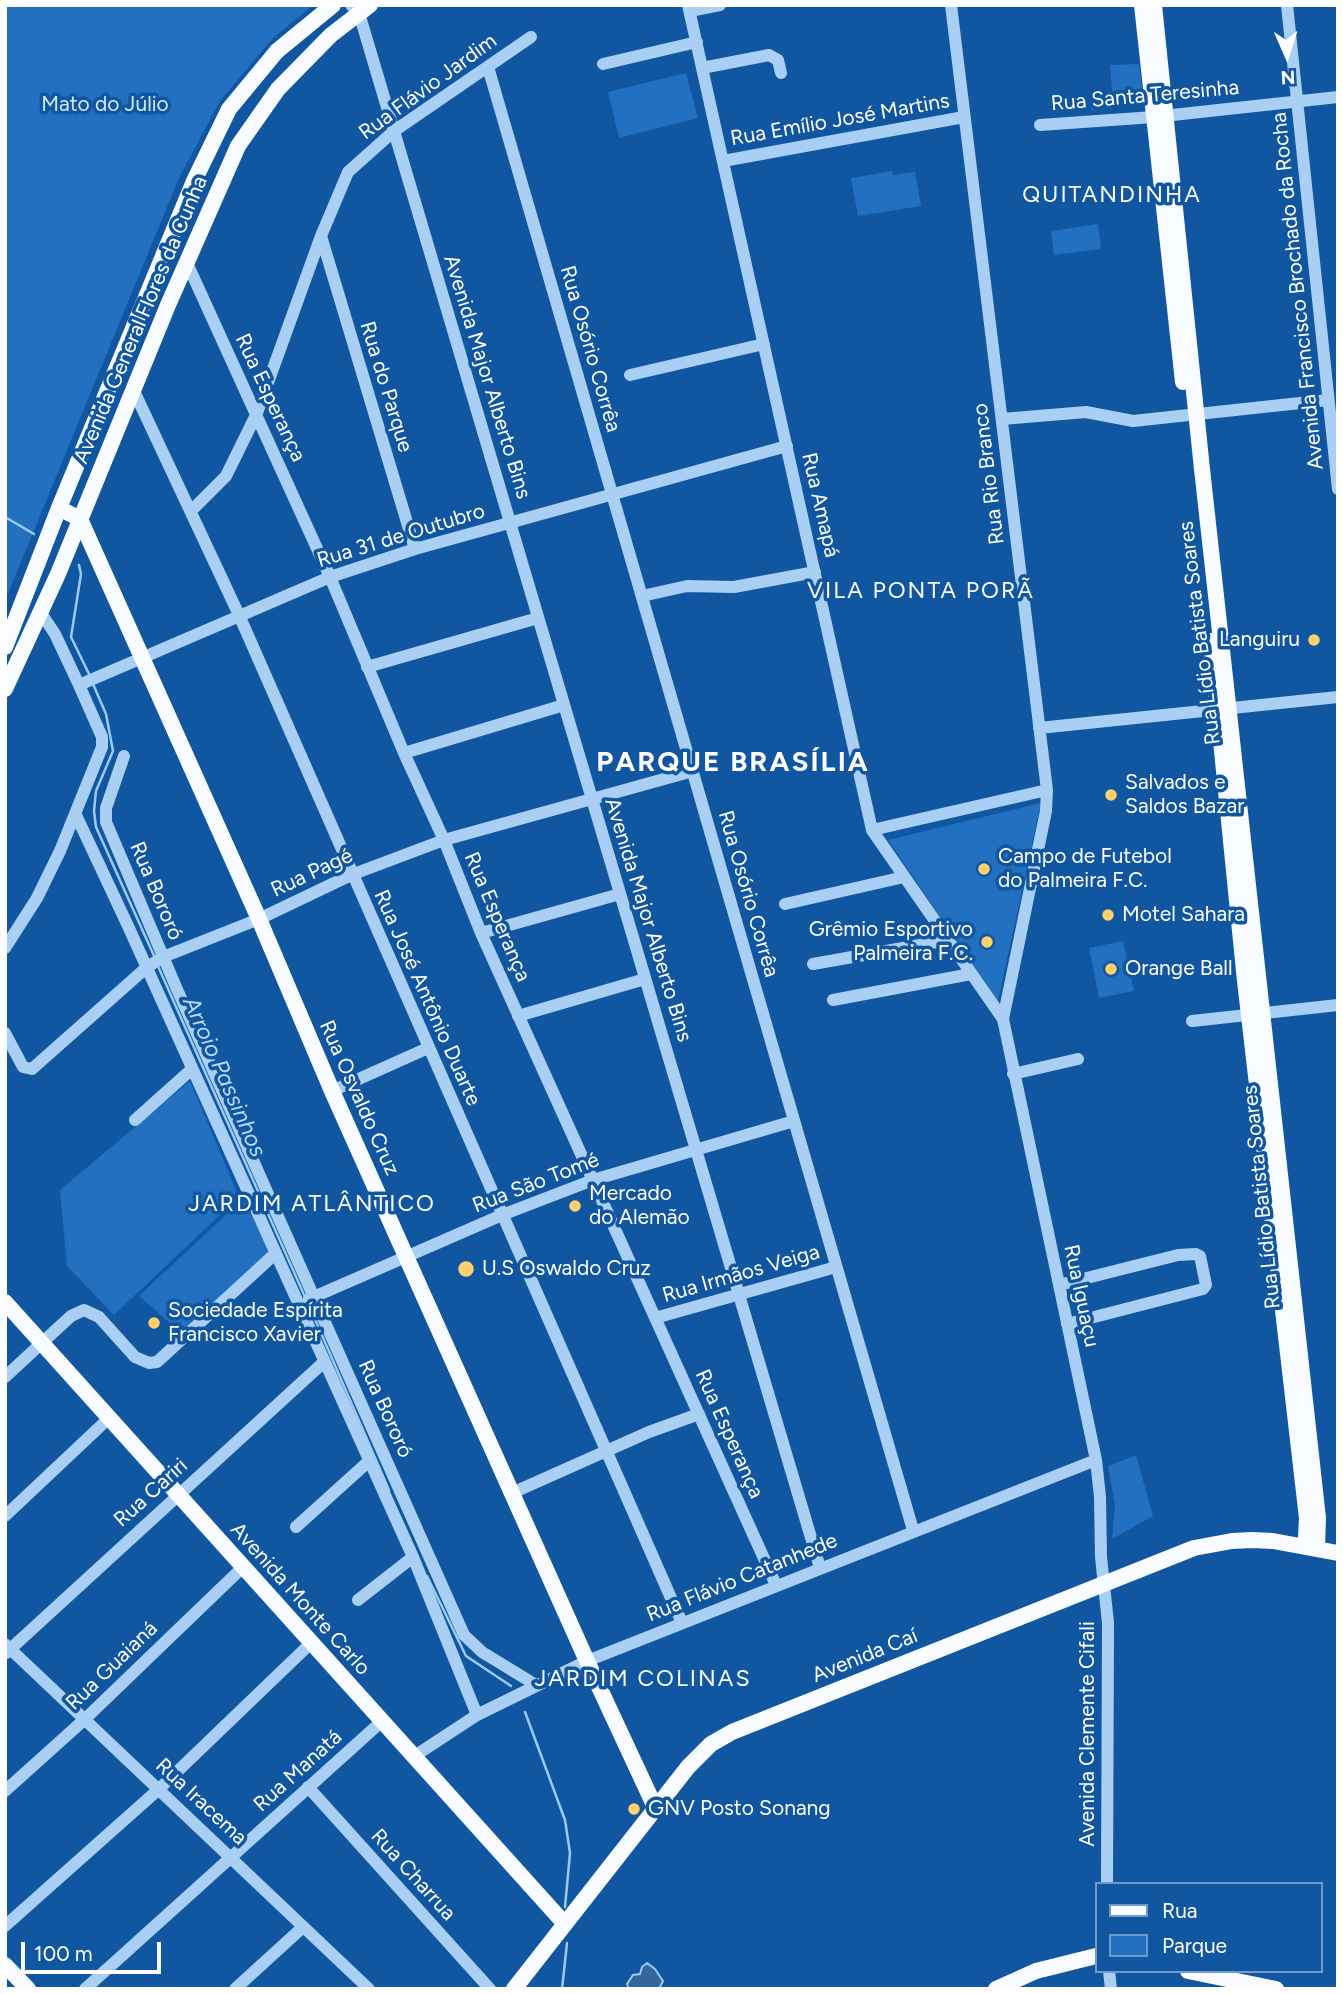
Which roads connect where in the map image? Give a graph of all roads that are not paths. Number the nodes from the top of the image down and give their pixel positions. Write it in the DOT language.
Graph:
graph roads {
  1 [pos="333,5"];
  2 [pos="720,5"];
  3 [pos="950,5"];
  4 [pos="1287,5"];
  5 [pos="1148,7"];
  6 [pos="360,8"];
  7 [pos="689,8"];
  8 [pos="531,37"];
  9 [pos="697,42"];
  10 [pos="603,64"];
  11 [pos="488,66"];
  12 [pos="702,68"];
  13 [pos="781,73"];
  14 [pos="1338,97"];
  15 [pos="1297,101"];
  16 [pos="1160,116"];
  17 [pos="964,117"];
  18 [pos="1040,125"];
  19 [pos="394,131"];
  20 [pos="723,161"];
  21 [pos="321,236"];
  22 [pos="187,263"];
  23 [pos="764,344"];
  24 [pos="631,375"];
  25 [pos="134,391"];
  26 [pos="1328,400"];
  27 [pos="257,413"];
  28 [pos="1192,415"];
  29 [pos="1002,419"];
  30 [pos="787,446"];
  31 [pos="1338,489"];
  32 [pos="612,495"];
  33 [pos="59,509"];
  34 [pos="191,511"];
  35 [pos="80,519"];
  36 [pos="510,523"];
  37 [pos="415,549"];
  38 [pos="815,572"];
  39 [pos="330,577"];
  40 [pos="642,596"];
  41 [pos="41,613"];
  42 [pos="239,615"];
  43 [pos="538,618"];
  44 [pos="15,626"];
  45 [pos="5,647"];
  46 [pos="143,658"];
  47 [pos="367,667"];
  48 [pos="83,683"];
  49 [pos="5,689"];
  50 [pos="1338,696"];
  51 [pos="564,705"];
  52 [pos="1224,708"];
  53 [pos="1040,728"];
  54 [pos="404,753"];
  55 [pos="124,756"];
  56 [pos="693,771"];
  57 [pos="1047,790"];
  58 [pos="592,800"];
  59 [pos="93,806"];
  60 [pos="76,815"];
  61 [pos="872,830"];
  62 [pos="444,840"];
  63 [pos="351,875"];
  64 [pos="904,877"];
  65 [pos="620,894"];
  66 [pos="785,904"];
  67 [pos="260,919"];
  68 [pos="481,933"];
  69 [pos="948,940"];
  70 [pos="5,948"];
  71 [pos="162,958"];
  72 [pos="813,964"];
  73 [pos="147,967"];
  74 [pos="971,974"];
  75 [pos="645,979"];
  76 [pos="833,1000"];
  77 [pos="1338,1005"];
  78 [pos="1256,1014"];
  79 [pos="519,1016"];
  80 [pos="1003,1019"];
  81 [pos="1192,1021"];
  82 [pos="5,1033"];
  83 [pos="428,1048"];
  84 [pos="1078,1059"];
  85 [pos="192,1069"];
  86 [pos="1013,1074"];
  87 [pos="332,1091"];
  88 [pos="135,1120"];
  89 [pos="794,1121"];
  90 [pos="696,1151"];
  91 [pos="593,1180"];
  92 [pos="502,1215"];
  93 [pos="276,1253"];
  94 [pos="406,1257"];
  95 [pos="836,1267"];
  96 [pos="1059,1285"];
  97 [pos="739,1294"];
  98 [pos="306,1300"];
  99 [pos="5,1303"];
  100 [pos="655,1318"];
  101 [pos="1067,1324"];
  102 [pos="42,1343"];
  103 [pos="324,1362"];
  104 [pos="5,1377"];
  105 [pos="699,1414"];
  106 [pos="108,1419"];
  107 [pos="606,1451"];
  108 [pos="1096,1460"];
  109 [pos="369,1461"];
  110 [pos="512,1493"];
  111 [pos="177,1494"];
  112 [pos="5,1516"];
  113 [pos="296,1527"];
  114 [pos="913,1530"];
  115 [pos="1311,1547"];
  116 [pos="1338,1553"];
  117 [pos="413,1557"];
  118 [pos="243,1567"];
  119 [pos="820,1568"];
  120 [pos="1104,1584"];
  121 [pos="776,1585"];
  122 [pos="358,1600"];
  123 [pos="682,1623"];
  124 [pos="310,1643"];
  125 [pos="7,1649"];
  126 [pos="587,1661"];
  127 [pos="537,1685"];
  128 [pos="477,1715"];
  129 [pos="85,1719"];
  130 [pos="381,1722"];
  131 [pos="413,1757"];
  132 [pos="307,1787"];
  133 [pos="159,1789"];
  134 [pos="5,1791"];
  135 [pos="655,1807"];
  136 [pos="232,1858"];
  137 [pos="1107,1882"];
  138 [pos="564,1923"];
  139 [pos="5,1926"];
  140 [pos="303,1927"];
  141 [pos="1094,1956"];
  142 [pos="5,1965"];
  143 [pos="1198,1973"];
  144 [pos="28,1989"];
  145 [pos="85,1989"];
  146 [pos="235,1989"];
  147 [pos="369,1989"];
  148 [pos="490,1989"];
  149 [pos="514,1989"];
  150 [pos="996,1989"];
  151 [pos="1276,1989"];
  1 -- 33 [label="main road, Avenida General Flores da Cunha"];
  2 -- 7 [label="street"];
  3 -- 17 [label="street, Rua Rio Branco"];
  4 -- 15 [label="street, Avenida Francisco Brochado da Rocha"];
  5 -- 16 [label="main road, Rua Lídio Batista Soares"];
  6 -- 19 [label="street, Avenida Major Alberto Bins"];
  6 -- 22 [label="main road, Avenida General Flores da Cunha"];
  7 -- 9 [label="street, Rua Amapá"];
  8 -- 11 [label="street, Rua Flávio Jardim"];
  9 -- 10 [label="street"];
  9 -- 12 [label="street, Rua Amapá"];
  11 -- 19 [label="street, Rua Flávio Jardim"];
  11 -- 32 [label="street, Rua Osório Corrêa"];
  12 -- 13 [label="street"];
  12 -- 20 [label="street, Rua Amapá"];
  14 -- 15 [label="street, Rua Santa Teresinha"];
  15 -- 16 [label="street, Rua Santa Teresinha"];
  15 -- 26 [label="street, Avenida Francisco Brochado da Rocha"];
  16 -- 18 [label="street, Rua Santa Teresinha"];
  16 -- 28 [label="main road, Rua Lídio Batista Soares"];
  17 -- 20 [label="street, Rua Emílio José Martins"];
  17 -- 29 [label="street, Rua Rio Branco"];
  19 -- 21 [label="street, Rua Flávio Jardim"];
  19 -- 36 [label="street, Avenida Major Alberto Bins"];
  20 -- 23 [label="street, Rua Amapá"];
  21 -- 27 [label="street, Rua Flávio Jardim"];
  21 -- 37 [label="street, Rua do Parque"];
  22 -- 25 [label="main road, Avenida General Flores da Cunha"];
  22 -- 27 [label="street, Rua Esperança"];
  23 -- 24 [label="street"];
  23 -- 30 [label="street, Rua Amapá"];
  25 -- 34 [label="street, Rua José Antônio Duarte"];
  25 -- 35 [label="main road, Avenida General Flores da Cunha"];
  26 -- 28 [label="street"];
  26 -- 31 [label="street, Avenida Francisco Brochado da Rocha"];
  27 -- 34 [label="street, Rua Flávio Jardim"];
  27 -- 39 [label="street, Rua Esperança"];
  28 -- 29 [label="street"];
  28 -- 52 [label="main road, Rua Lídio Batista Soares"];
  29 -- 53 [label="street, Rua Rio Branco"];
  30 -- 32 [label="street, Rua 31 de Outubro"];
  30 -- 38 [label="street, Rua Amapá"];
  32 -- 36 [label="street, Rua 31 de Outubro"];
  32 -- 40 [label="street, Rua Osório Corrêa"];
  33 -- 35 [label="main road"];
  33 -- 44 [label="main road, Avenida General Flores da Cunha"];
  34 -- 42 [label="street, Rua José Antônio Duarte"];
  35 -- 41 [label="main road, Avenida General Flores da Cunha"];
  35 -- 46 [label="main road, Rua Osvaldo Cruz"];
  36 -- 37 [label="street, Rua 31 de Outubro"];
  36 -- 43 [label="street, Avenida Major Alberto Bins"];
  37 -- 39 [label="street, Rua 31 de Outubro"];
  38 -- 40 [label="street"];
  38 -- 61 [label="street, Rua Amapá"];
  39 -- 42 [label="street, Rua 31 de Outubro"];
  39 -- 47 [label="street, Rua Esperança"];
  40 -- 56 [label="street, Rua Osório Corrêa"];
  41 -- 44 [label="main road"];
  41 -- 48 [label="street"];
  41 -- 49 [label="main road, Avenida General Flores da Cunha"];
  42 -- 46 [label="street, Rua 31 de Outubro"];
  42 -- 63 [label="street, Rua José Antônio Duarte"];
  43 -- 47 [label="street"];
  43 -- 51 [label="street, Avenida Major Alberto Bins"];
  44 -- 45 [label="main road, Avenida General Flores da Cunha"];
  46 -- 48 [label="street, Rua 31 de Outubro"];
  46 -- 67 [label="main road, Rua Osvaldo Cruz"];
  47 -- 54 [label="street, Rua Esperança"];
  48 -- 59 [label="street"];
  50 -- 52 [label="street"];
  51 -- 54 [label="street"];
  51 -- 58 [label="street, Avenida Major Alberto Bins"];
  52 -- 53 [label="street"];
  52 -- 78 [label="main road, Rua Lídio Batista Soares"];
  53 -- 57 [label="street, Rua Rio Branco"];
  54 -- 62 [label="street, Rua Esperança"];
  55 -- 59 [label="street"];
  56 -- 58 [label="street, Rua Pagé"];
  56 -- 89 [label="street, Rua Osório Corrêa"];
  57 -- 61 [label="street"];
  57 -- 80 [label="street, Rua Rio Branco"];
  58 -- 62 [label="street, Rua Pagé"];
  58 -- 65 [label="street, Avenida Major Alberto Bins"];
  59 -- 60 [label="street"];
  59 -- 71 [label="street, Rua Bororó"];
  60 -- 70 [label="street"];
  60 -- 73 [label="street"];
  61 -- 64 [label="street, Rua Amapá"];
  62 -- 63 [label="street, Rua Pagé"];
  62 -- 68 [label="street, Rua Esperança"];
  63 -- 67 [label="street, Rua Pagé"];
  63 -- 83 [label="street, Rua José Antônio Duarte"];
  64 -- 66 [label="street"];
  64 -- 69 [label="street, Rua Amapá"];
  65 -- 68 [label="street"];
  65 -- 75 [label="street, Avenida Major Alberto Bins"];
  67 -- 71 [label="street, Rua Pagé"];
  67 -- 87 [label="main road, Rua Osvaldo Cruz"];
  68 -- 79 [label="street, Rua Esperança"];
  69 -- 72 [label="street"];
  69 -- 74 [label="street, Rua Amapá"];
  71 -- 73 [label="street, Rua Pagé"];
  71 -- 98 [label="street, Rua Bororó"];
  73 -- 82 [label="street, Rua Pagé"];
  73 -- 85 [label="street"];
  74 -- 76 [label="street"];
  74 -- 80 [label="street, Rua Amapá"];
  75 -- 79 [label="street"];
  75 -- 90 [label="street, Avenida Major Alberto Bins"];
  77 -- 78 [label="street"];
  78 -- 81 [label="street"];
  78 -- 115 [label="main road, Rua Lídio Batista Soares"];
  79 -- 91 [label="street, Rua Esperança"];
  80 -- 86 [label="street, Rua Iguaçu"];
  83 -- 87 [label="street"];
  83 -- 92 [label="street, Rua José Antônio Duarte"];
  84 -- 86 [label="street"];
  85 -- 88 [label="street"];
  85 -- 93 [label="street"];
  86 -- 96 [label="street, Rua Iguaçu"];
  87 -- 94 [label="main road, Rua Osvaldo Cruz"];
  89 -- 90 [label="street, Rua São Tomé"];
  89 -- 95 [label="street, Rua Osório Corrêa"];
  90 -- 91 [label="street, Rua São Tomé"];
  90 -- 97 [label="street, Avenida Major Alberto Bins"];
  91 -- 92 [label="street, Rua São Tomé"];
  91 -- 100 [label="street, Rua Esperança"];
  92 -- 94 [label="street, Rua São Tomé"];
  92 -- 107 [label="street, Rua José Antônio Duarte"];
  93 -- 98 [label="street"];
  93 -- 102 [label="street"];
  94 -- 98 [label="street, Rua São Tomé"];
  94 -- 110 [label="main road, Rua Osvaldo Cruz"];
  95 -- 97 [label="street, Rua Irmãos Veiga"];
  95 -- 114 [label="street, Rua Osório Corrêa"];
  96 -- 101 [label="street, Rua Iguaçu"];
  96 -- 101 [label="street"];
  97 -- 100 [label="street, Rua Irmãos Veiga"];
  97 -- 119 [label="street, Avenida Major Alberto Bins"];
  98 -- 103 [label="street"];
  98 -- 127 [label="street, Rua Bororó"];
  99 -- 102 [label="main road, Avenida Monte Carlo"];
  100 -- 105 [label="street, Rua Esperança"];
  101 -- 108 [label="street, Rua Iguaçu"];
  102 -- 104 [label="street"];
  102 -- 106 [label="main road, Avenida Monte Carlo"];
  103 -- 109 [label="street"];
  103 -- 111 [label="street, Rua Cariri"];
  105 -- 107 [label="street"];
  105 -- 121 [label="street, Rua Esperança"];
  106 -- 111 [label="main road, Avenida Monte Carlo"];
  106 -- 112 [label="street"];
  107 -- 110 [label="street"];
  107 -- 123 [label="street, Rua José Antônio Duarte"];
  108 -- 114 [label="street, Rua Flávio Catanhede"];
  108 -- 120 [label="street, Rua Iguaçu"];
  109 -- 113 [label="street"];
  109 -- 117 [label="street"];
  110 -- 126 [label="main road, Rua Osvaldo Cruz"];
  111 -- 118 [label="main road, Avenida Monte Carlo"];
  111 -- 125 [label="street, Rua Cariri"];
  114 -- 119 [label="street, Rua Flávio Catanhede"];
  115 -- 116 [label="main road, Avenida Caí"];
  115 -- 120 [label="main road, Avenida Caí"];
  117 -- 122 [label="street"];
  117 -- 128 [label="street"];
  118 -- 124 [label="main road, Avenida Monte Carlo"];
  118 -- 129 [label="street, Rua Guaianá"];
  119 -- 121 [label="street, Rua Flávio Catanhede"];
  120 -- 135 [label="main road, Avenida Caí"];
  120 -- 137 [label="street, Avenida Clemente Cifali"];
  121 -- 123 [label="street, Rua Flávio Catanhede"];
  123 -- 126 [label="street, Rua Flávio Catanhede"];
  124 -- 130 [label="main road, Avenida Monte Carlo"];
  124 -- 133 [label="street"];
  125 -- 129 [label="street, Rua Iracema"];
  126 -- 127 [label="street, Rua Flávio Catanhede"];
  126 -- 135 [label="main road, Rua Osvaldo Cruz"];
  127 -- 128 [label="street, Rua Flávio Catanhede"];
  128 -- 131 [label="street, Rua Flávio Catanhede"];
  129 -- 133 [label="street, Rua Iracema"];
  129 -- 134 [label="street, Rua Guaianá"];
  130 -- 131 [label="main road, Avenida Monte Carlo"];
  130 -- 132 [label="street, Rua Manatá"];
  131 -- 138 [label="main road, Avenida Monte Carlo"];
  132 -- 136 [label="street, Rua Manatá"];
  132 -- 148 [label="street, Rua Charrua"];
  133 -- 136 [label="street, Rua Iracema"];
  133 -- 139 [label="street"];
  135 -- 138 [label="main road, Avenida Caí"];
  136 -- 140 [label="street, Rua Iracema"];
  136 -- 145 [label="street, Rua Manatá"];
  138 -- 149 [label="main road, Avenida Caí"];
  140 -- 146 [label="street"];
  140 -- 147 [label="street, Rua Iracema"];
  141 -- 150 [label="main road"];
  142 -- 144 [label="main road"];
  143 -- 151 [label="main road"];
}
